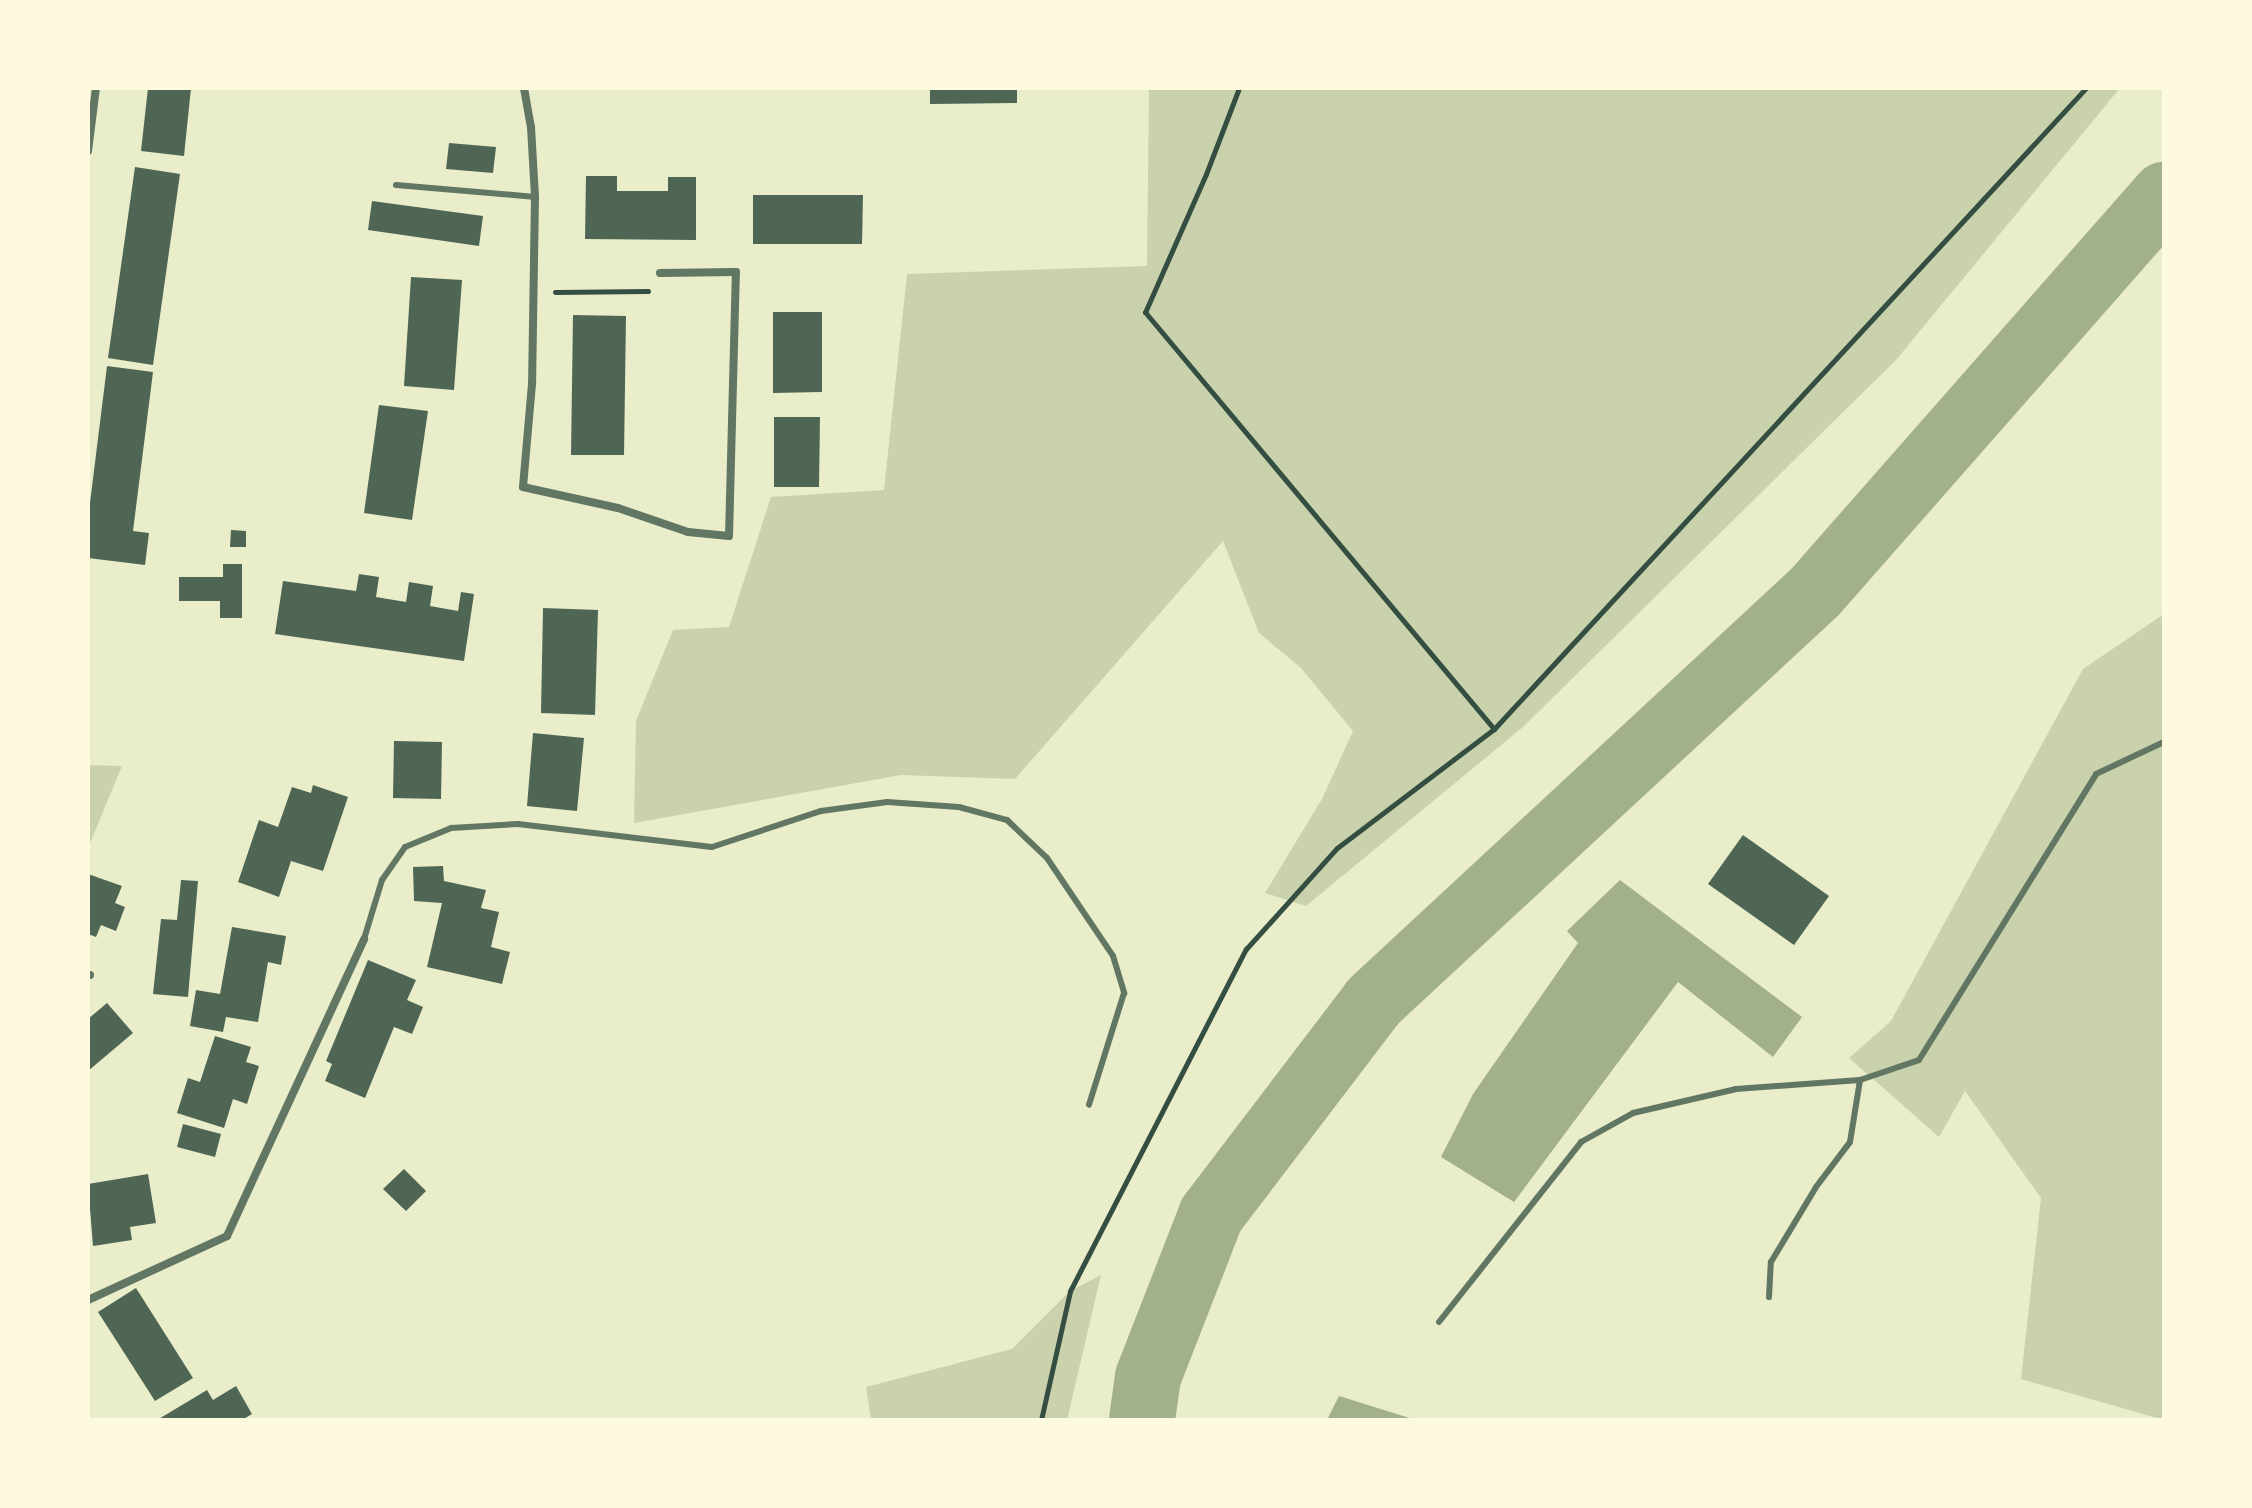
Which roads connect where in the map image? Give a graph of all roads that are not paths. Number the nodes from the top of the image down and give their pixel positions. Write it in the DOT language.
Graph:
graph roads {
  1 [pos="96,88"];
  2 [pos="524,88"];
  3 [pos="88,151"];
  4 [pos="396,185"];
  5 [pos="535,197"];
  6 [pos="660,273"];
  7 [pos="2164,742"];
  8 [pos="364,939"];
  9 [pos="1860,1080"];
  10 [pos="1089,1105"];
  11 [pos="1769,1297"];
  12 [pos="88,1300"];
  13 [pos="1439,1322"];
  1 -- 3 [label="street"];
  2 -- 5 [label="street"];
  4 -- 5 [label="lane"];
  5 -- 6 [label="street"];
  7 -- 9 [label="lane"];
  8 -- 10 [label="lane"];
  8 -- 12 [label="street"];
  9 -- 11 [label="lane"];
  9 -- 13 [label="lane"];
}
